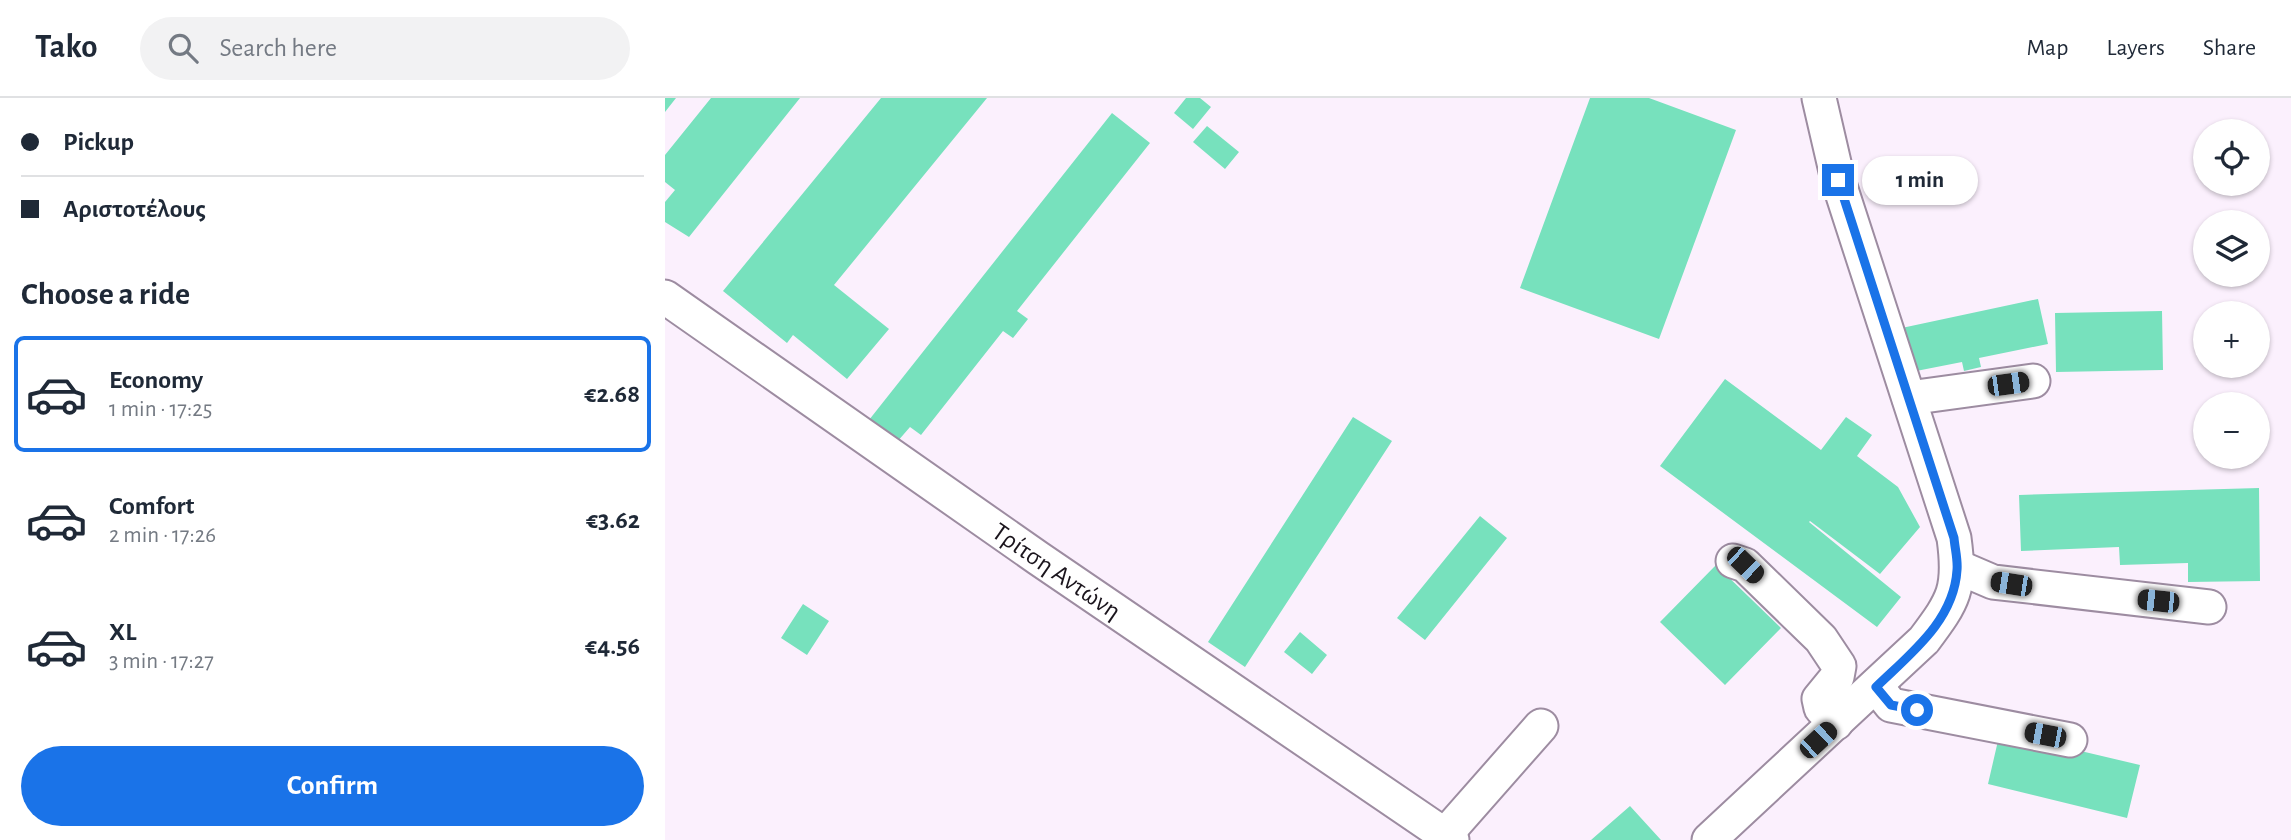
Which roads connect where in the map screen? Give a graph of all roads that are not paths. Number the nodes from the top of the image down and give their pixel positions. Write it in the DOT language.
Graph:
graph roads {
  1 [pos="1819,98"];
  2 [pos="665,297"];
  3 [pos="2033,381"];
  4 [pos="1909,398"];
  5 [pos="1733,561"];
  6 [pos="1958,567"];
  7 [pos="2209,607"];
  8 [pos="1876,687"];
  9 [pos="1836,723"];
  10 [pos="1541,726"];
  11 [pos="2070,740"];
  12 [pos="1449,838"];
  13 [pos="1709,840"];
  1 -- 4 [label="street"];
  2 -- 12 [label="street, Τρίτση Αντώνη"];
  3 -- 4 [label="street"];
  4 -- 6 [label="street"];
  5 -- 9 [label="street"];
  6 -- 7 [label="street"];
  6 -- 8 [label="street"];
  8 -- 9 [label="street"];
  8 -- 11 [label="street"];
  9 -- 13 [label="street"];
  10 -- 12 [label="street"];
}
